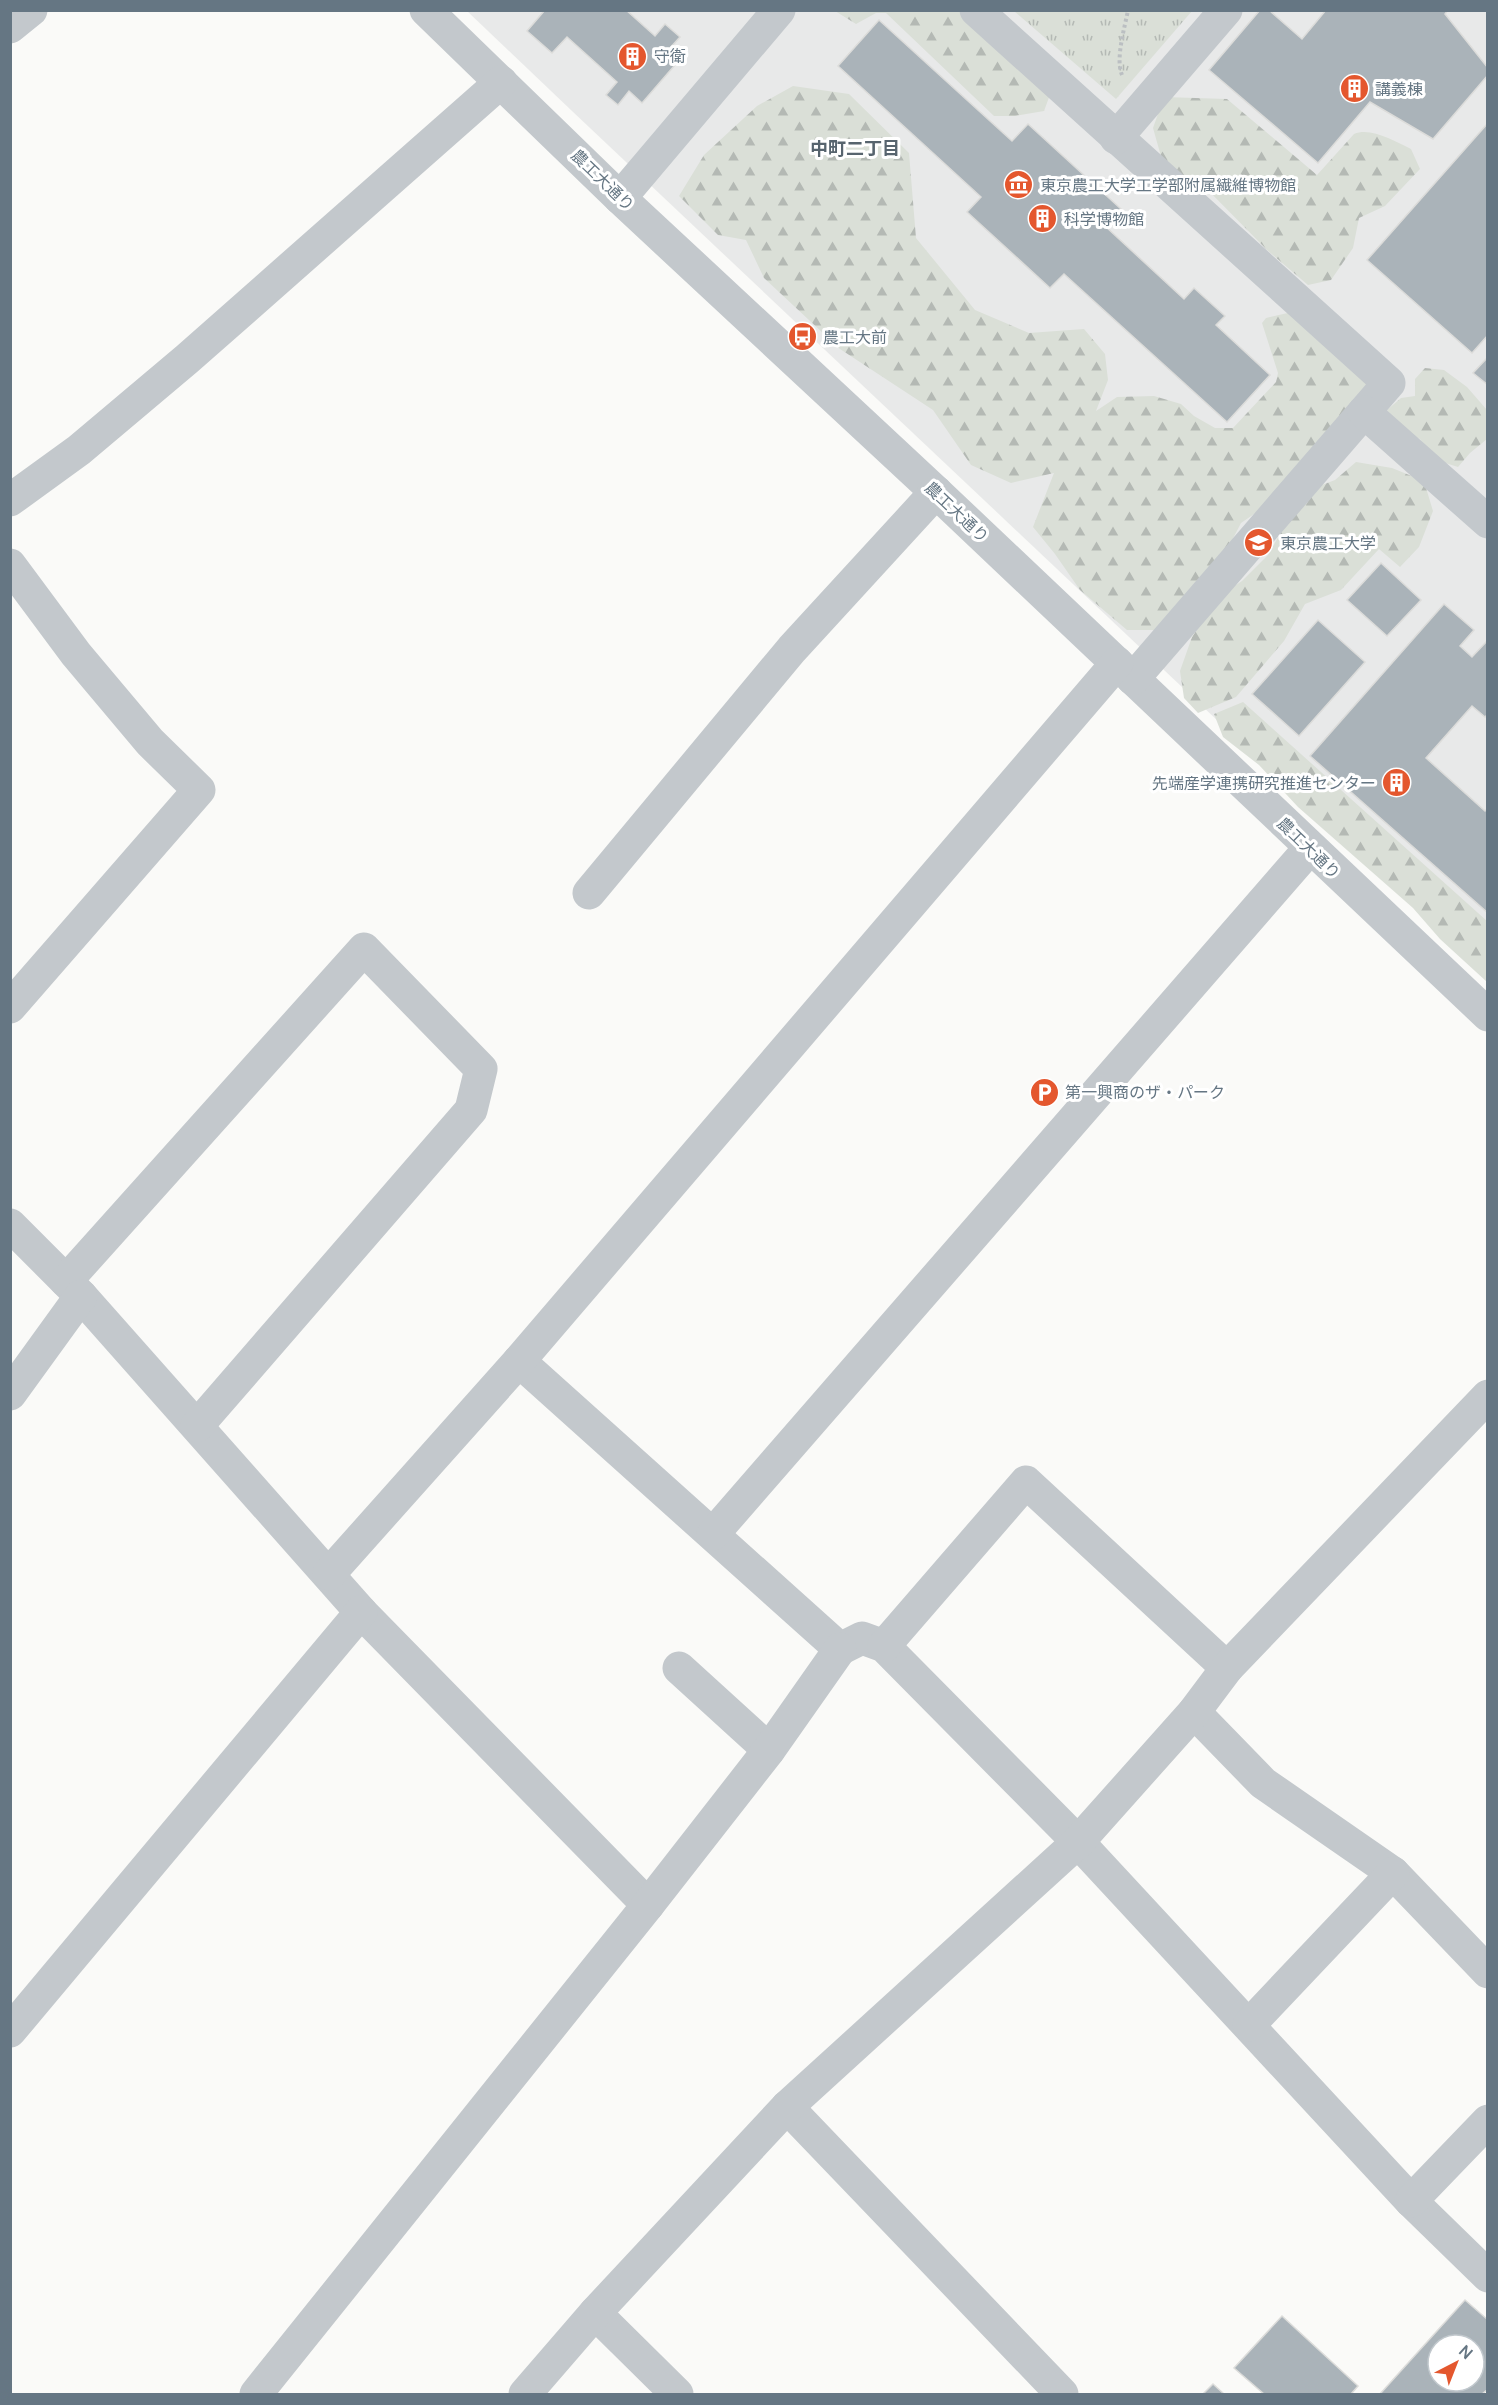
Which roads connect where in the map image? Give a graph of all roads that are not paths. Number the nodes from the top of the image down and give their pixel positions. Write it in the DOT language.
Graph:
graph roads {
  1 [pos="32,10"];
  2 [pos="426,10"];
  3 [pos="976,10"];
  4 [pos="1226,10"];
  5 [pos="766,15"];
  6 [pos="10,27"];
  7 [pos="501,82"];
  8 [pos="1116,138"];
  9 [pos="620,198"];
  10 [pos="1364,412"];
  11 [pos="936,492"];
  12 [pos="10,500"];
  13 [pos="1488,522"];
  14 [pos="10,566"];
  15 [pos="1125,671"];
  16 [pos="1310,848"];
  17 [pos="589,893"];
  18 [pos="10,1007"];
  19 [pos="1488,1015"];
  20 [pos="10,1226"];
  21 [pos="73,1289"];
  22 [pos="519,1360"];
  23 [pos="10,1394"];
  24 [pos="1488,1396"];
  25 [pos="197,1426"];
  26 [pos="713,1534"];
  27 [pos="329,1574"];
  28 [pos="361,1612"];
  29 [pos="884,1646"];
  30 [pos="840,1649"];
  31 [pos="679,1668"];
  32 [pos="1227,1668"];
  33 [pos="1194,1712"];
  34 [pos="770,1750"];
  35 [pos="1078,1842"];
  36 [pos="1394,1873"];
  37 [pos="648,1905"];
  38 [pos="1488,1972"];
  39 [pos="1250,2025"];
  40 [pos="10,2031"];
  41 [pos="787,2107"];
  42 [pos="1488,2121"];
  43 [pos="1411,2201"];
  44 [pos="1488,2276"];
  45 [pos="595,2313"];
  46 [pos="256,2394"];
  47 [pos="525,2394"];
  48 [pos="677,2394"];
  49 [pos="1062,2394"];
  1 -- 6 [label="street"];
  2 -- 7 [label="street, 農工大通り"];
  3 -- 8 [label="street"];
  4 -- 8 [label="street"];
  5 -- 9 [label="street"];
  7 -- 9 [label="street, 農工大通り"];
  7 -- 12 [label="street"];
  8 -- 10 [label="street"];
  9 -- 11 [label="street, 農工大通り"];
  10 -- 13 [label="street"];
  10 -- 15 [label="street"];
  11 -- 15 [label="street, 農工大通り"];
  11 -- 17 [label="street"];
  14 -- 18 [label="street"];
  15 -- 16 [label="street, 農工大通り"];
  15 -- 22 [label="street"];
  16 -- 19 [label="street, 農工大通り"];
  16 -- 26 [label="street"];
  20 -- 21 [label="street"];
  21 -- 23 [label="street"];
  21 -- 25 [label="street"];
  21 -- 25 [label="street"];
  22 -- 26 [label="street"];
  22 -- 27 [label="street"];
  24 -- 32 [label="street"];
  25 -- 27 [label="street"];
  26 -- 30 [label="street"];
  27 -- 28 [label="street"];
  28 -- 37 [label="street"];
  28 -- 40 [label="street"];
  29 -- 30 [label="street"];
  29 -- 32 [label="street"];
  29 -- 35 [label="street"];
  30 -- 34 [label="street"];
  31 -- 34 [label="street"];
  32 -- 33 [label="street"];
  33 -- 35 [label="street"];
  33 -- 36 [label="street"];
  34 -- 37 [label="street"];
  35 -- 39 [label="street"];
  35 -- 41 [label="street"];
  36 -- 38 [label="street"];
  36 -- 39 [label="street"];
  37 -- 46 [label="street"];
  39 -- 43 [label="street"];
  41 -- 45 [label="street"];
  41 -- 49 [label="street"];
  42 -- 43 [label="street"];
  43 -- 44 [label="street"];
  45 -- 47 [label="street"];
  45 -- 48 [label="street"];
}
